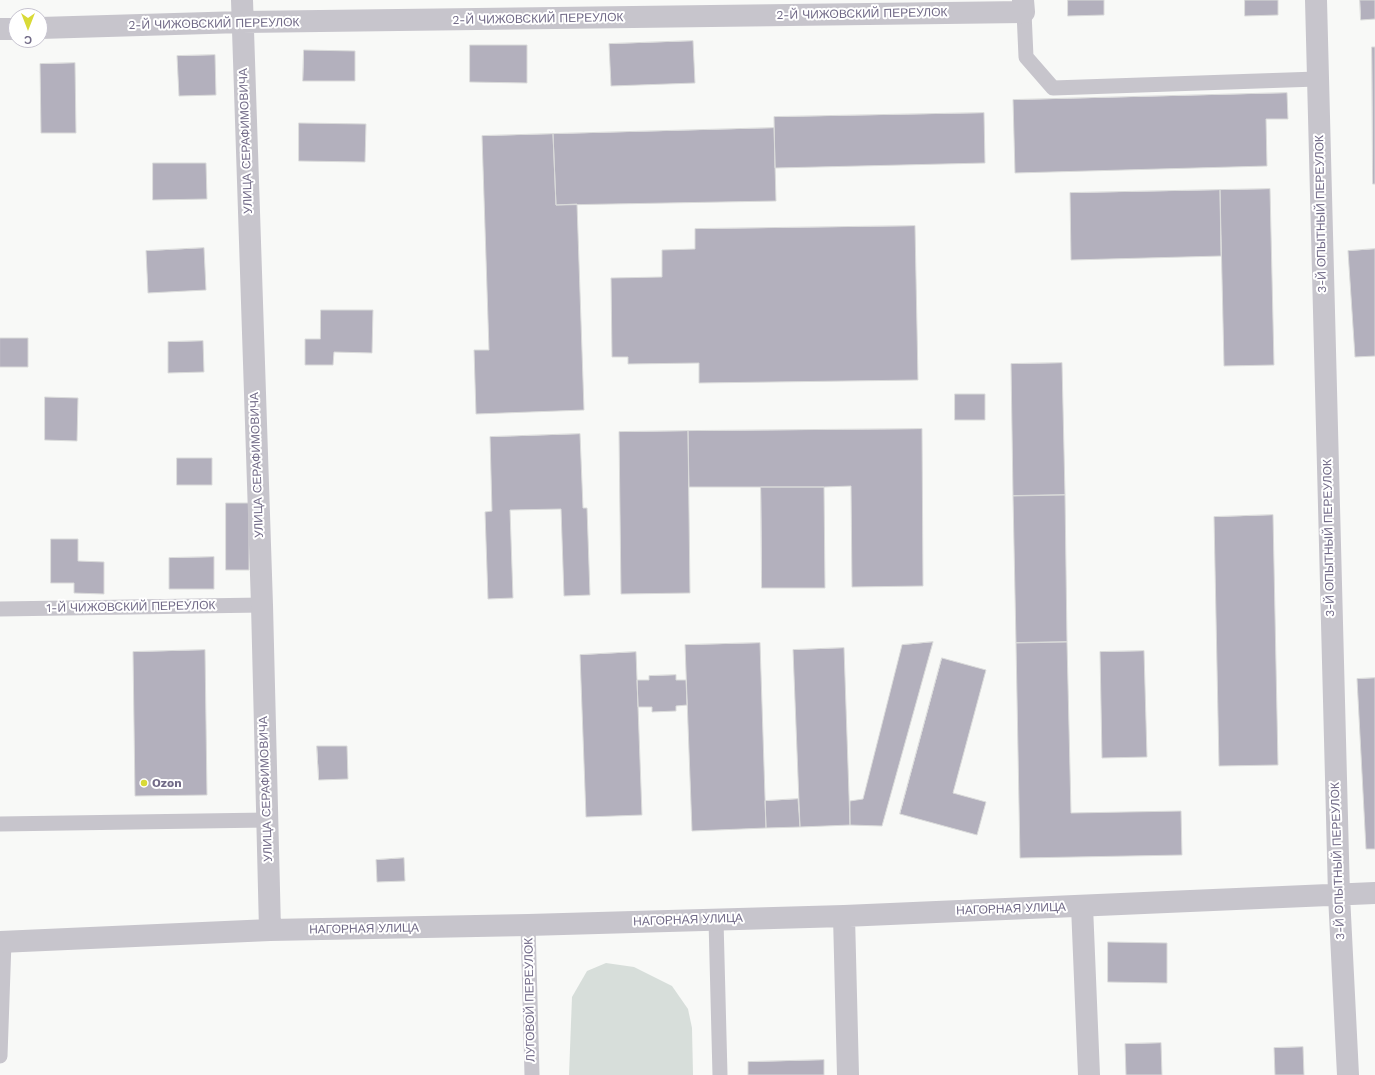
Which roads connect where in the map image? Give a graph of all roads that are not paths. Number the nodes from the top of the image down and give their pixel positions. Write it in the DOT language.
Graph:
graph roads {
  1 [pos="242,0"];
  2 [pos="1316,0"];
  3 [pos="1023,6"];
  4 [pos="242,22"];
  5 [pos="48,28"];
  6 [pos="1318,79"];
  7 [pos="262,605"];
  8 [pos="0,609"];
  9 [pos="267,820"];
  10 [pos="0,824"];
  11 [pos="1375,893"];
  12 [pos="1338,895"];
  13 [pos="1082,906"];
  14 [pos="844,916"];
  15 [pos="716,920"];
  16 [pos="528,925"];
  17 [pos="270,930"];
  18 [pos="2,942"];
  19 [pos="0,1056"];
  20 [pos="532,1075"];
  21 [pos="720,1075"];
  22 [pos="848,1075"];
  23 [pos="1089,1075"];
  24 [pos="1348,1075"];
  1 -- 4 [label="street, УЛИЦА СЕРАФИМОВИЧА"];
  2 -- 6 [label="street, 3-Й ОПЫТНЫЙ ПЕРЕУЛОК"];
  3 -- 4 [label="street, 2-Й ЧИЖОВСКИЙ ПЕРЕУЛОК"];
  3 -- 6 [label="lane"];
  4 -- 5 [label="street, 2-Й ЧИЖОВСКИЙ ПЕРЕУЛОК"];
  4 -- 7 [label="street, УЛИЦА СЕРАФИМОВИЧА"];
  6 -- 12 [label="street, 3-Й ОПЫТНЫЙ ПЕРЕУЛОК"];
  7 -- 8 [label="lane, 1-Й ЧИЖОВСКИЙ ПЕРЕУЛОК"];
  7 -- 9 [label="street, УЛИЦА СЕРАФИМОВИЧА"];
  9 -- 10 [label="lane"];
  9 -- 17 [label="street, УЛИЦА СЕРАФИМОВИЧА"];
  11 -- 12 [label="street, НАГОРНАЯ УЛИЦА"];
  12 -- 13 [label="street, НАГОРНАЯ УЛИЦА"];
  12 -- 24 [label="street, 3-Й ОПЫТНЫЙ ПЕРЕУЛОК"];
  13 -- 14 [label="street, НАГОРНАЯ УЛИЦА"];
  13 -- 23 [label="street"];
  14 -- 15 [label="street, НАГОРНАЯ УЛИЦА"];
  14 -- 22 [label="street"];
  15 -- 16 [label="street, НАГОРНАЯ УЛИЦА"];
  15 -- 21 [label="lane"];
  16 -- 17 [label="street, НАГОРНАЯ УЛИЦА"];
  16 -- 20 [label="lane, ЛУГОВОЙ ПЕРЕУЛОК"];
  17 -- 18 [label="street, НАГОРНАЯ УЛИЦА"];
  18 -- 19 [label="lane"];
}
